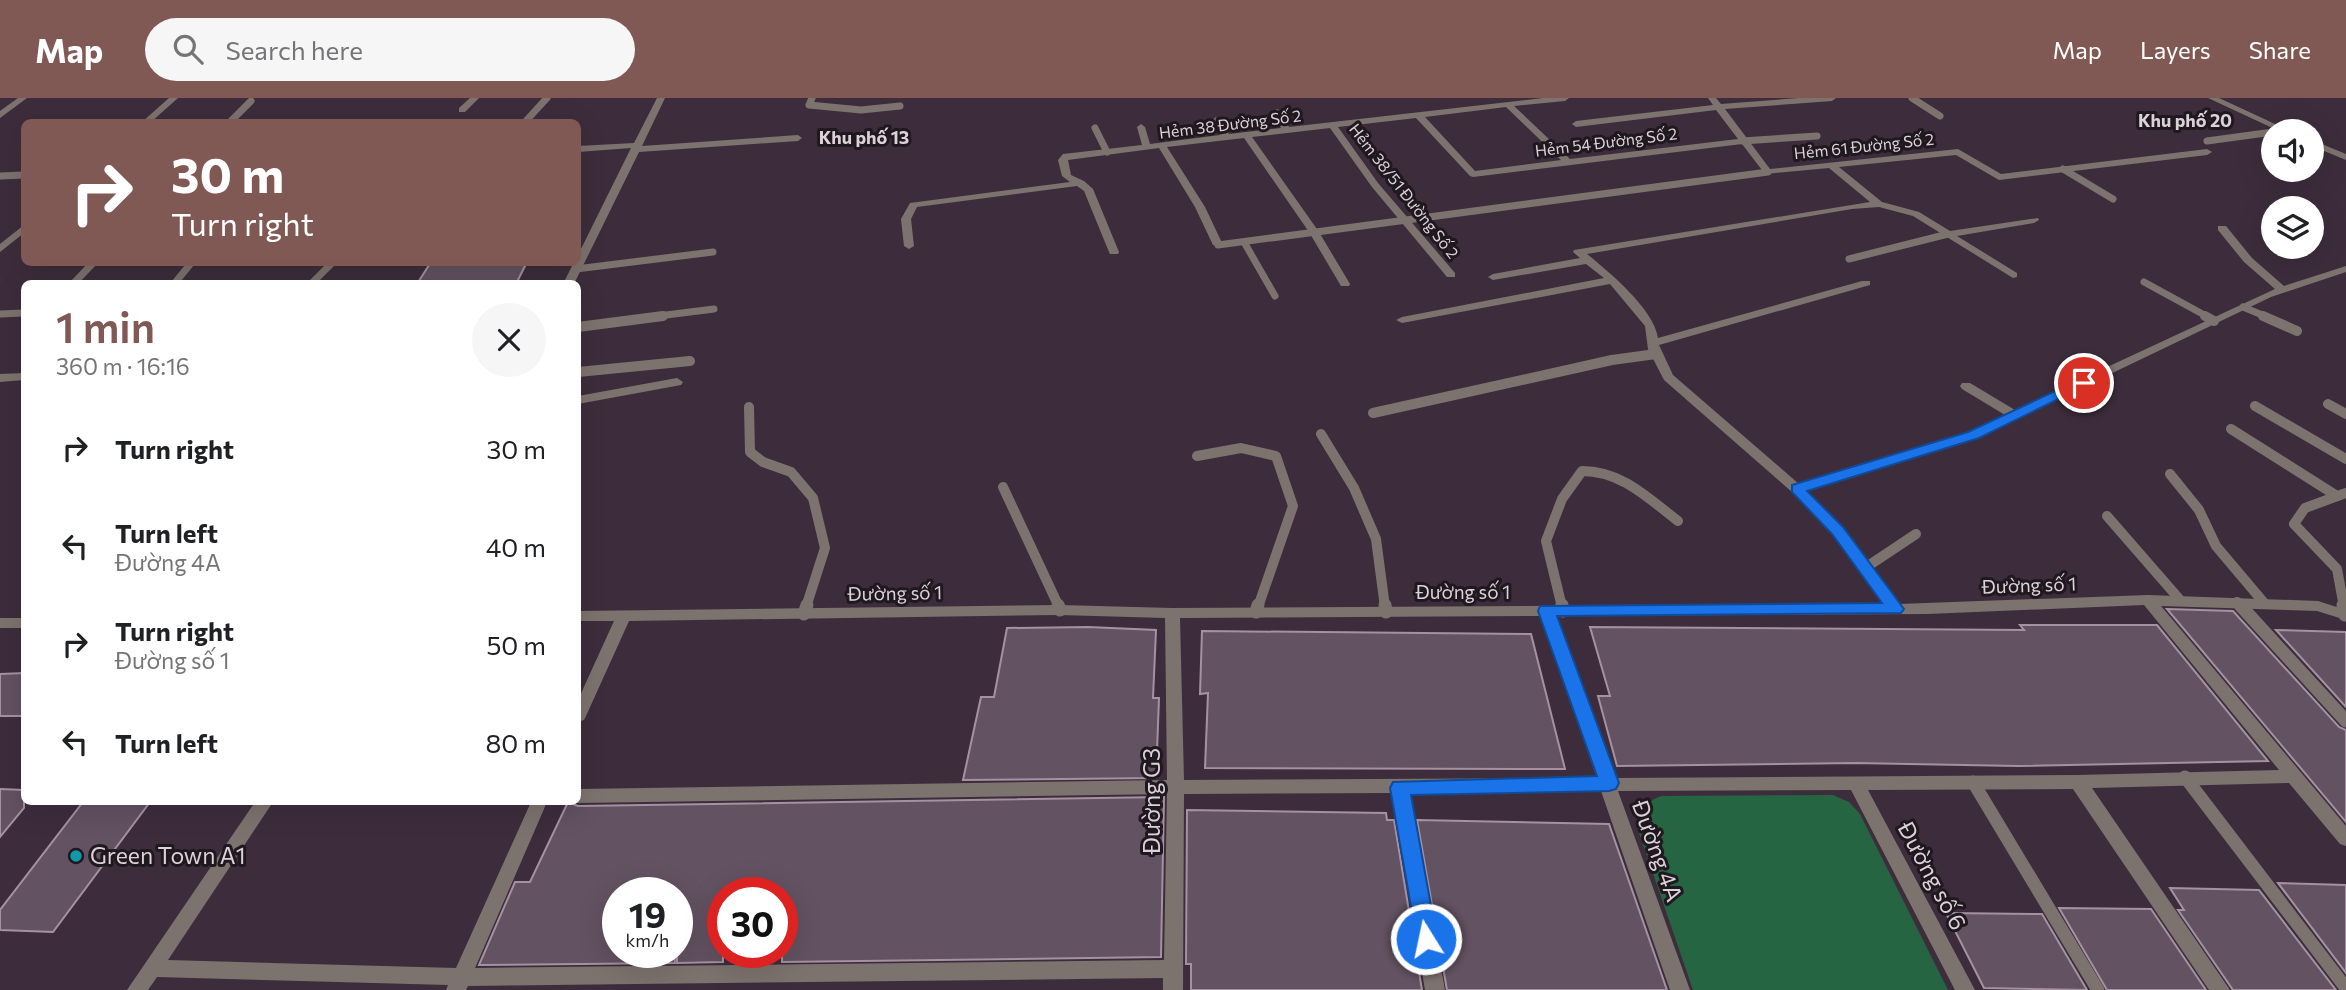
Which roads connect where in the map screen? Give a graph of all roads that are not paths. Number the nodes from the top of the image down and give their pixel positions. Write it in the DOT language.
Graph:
graph roads {
  1 [pos="23,98"];
  2 [pos="174,98"];
  3 [pos="475,98"];
  4 [pos="547,98"];
  5 [pos="661,98"];
  6 [pos="812,98"];
  7 [pos="1565,98"];
  8 [pos="1832,98"];
  9 [pos="1912,98"];
  10 [pos="2213,98"];
  11 [pos="251,101"];
  12 [pos="1714,103"];
  13 [pos="1507,104"];
  14 [pos="900,106"];
  15 [pos="461,110"];
  16 [pos="1277,112"];
  17 [pos="0,115"];
  18 [pos="1419,116"];
  19 [pos="1940,116"];
  20 [pos="150,119"];
  21 [pos="233,119"];
  22 [pos="528,119"];
  23 [pos="1216,120"];
  24 [pos="2261,120"];
  25 [pos="1576,124"];
  26 [pos="1333,126"];
  27 [pos="1141,127"];
  28 [pos="1095,128"];
  29 [pos="1286,130"];
  30 [pos="2261,134"];
  31 [pos="1247,136"];
  32 [pos="1817,136"];
  33 [pos="798,138"];
  34 [pos="1227,139"];
  35 [pos="1742,141"];
  36 [pos="2207,141"];
  37 [pos="1163,146"];
  38 [pos="637,147"];
  39 [pos="2324,147"];
  40 [pos="1147,148"];
  41 [pos="581,149"];
  42 [pos="1107,152"];
  43 [pos="2207,152"];
  44 [pos="2346,157"];
  45 [pos="1568,162"];
  46 [pos="1830,165"];
  47 [pos="2063,169"];
  48 [pos="1768,172"];
  49 [pos="21,174"];
  50 [pos="0,176"];
  51 [pos="1081,183"];
  52 [pos="2113,199"];
  53 [pos="1879,204"];
  54 [pos="1405,219"];
  55 [pos="2034,220"];
  56 [pos="2222,228"];
  57 [pos="21,231"];
  58 [pos="1314,232"];
  59 [pos="1948,234"];
  60 [pos="1244,242"];
  61 [pos="1218,245"];
  62 [pos="909,246"];
  63 [pos="0,249"];
  64 [pos="713,252"];
  65 [pos="1114,252"];
  66 [pos="581,259"];
  67 [pos="1849,259"];
  68 [pos="1588,260"];
  69 [pos="89,266"];
  70 [pos="189,266"];
  71 [pos="329,266"];
  72 [pos="578,266"];
  73 [pos="576,269"];
  74 [pos="2346,269"];
  75 [pos="1451,275"];
  76 [pos="2013,275"];
  77 [pos="1493,277"];
  78 [pos="2155,278"];
  79 [pos="77,280"];
  80 [pos="176,280"];
  81 [pos="315,280"];
  82 [pos="570,280"];
  83 [pos="1613,280"];
  84 [pos="1866,283"];
  85 [pos="1345,284"];
  86 [pos="2283,290"];
  87 [pos="1275,296"];
  88 [pos="2243,307"];
  89 [pos="714,309"];
  90 [pos="21,313"];
  91 [pos="0,314"];
  92 [pos="1402,320"];
  93 [pos="2214,321"];
  94 [pos="581,327"];
  95 [pos="2297,331"];
  96 [pos="1655,349"];
  97 [pos="690,361"];
  98 [pos="581,372"];
  99 [pos="21,377"];
  100 [pos="0,378"];
  101 [pos="677,382"];
  102 [pos="1966,386"];
  103 [pos="581,399"];
  104 [pos="2328,404"];
  105 [pos="2255,406"];
  106 [pos="748,407"];
  107 [pos="1373,413"];
  108 [pos="2346,414"];
  109 [pos="2016,416"];
  110 [pos="2231,429"];
  111 [pos="1321,434"];
  112 [pos="1197,456"];
  113 [pos="2346,459"];
  114 [pos="2170,474"];
  115 [pos="1003,487"];
  116 [pos="1797,489"];
  117 [pos="2342,494"];
  118 [pos="2107,516"];
  119 [pos="1678,521"];
  120 [pos="1916,534"];
  121 [pos="1865,568"];
  122 [pos="2148,600"];
  123 [pos="2181,601"];
  124 [pos="2236,602"];
  125 [pos="2265,604"];
  126 [pos="1895,609"];
  127 [pos="1060,610"];
  128 [pos="1554,611"];
  129 [pos="1256,612"];
  130 [pos="1387,612"];
  131 [pos="1172,613"];
  132 [pos="804,614"];
  133 [pos="581,615"];
  134 [pos="624,615"];
  135 [pos="2345,615"];
  136 [pos="0,623"];
  137 [pos="21,623"];
  138 [pos="581,709"];
  139 [pos="2346,720"];
  140 [pos="2293,776"];
  141 [pos="2185,777"];
  142 [pos="1973,782"];
  143 [pos="2078,782"];
  144 [pos="1609,783"];
  145 [pos="1856,784"];
  146 [pos="1176,787"];
  147 [pos="1400,788"];
  148 [pos="581,796"];
  149 [pos="262,805"];
  150 [pos="538,805"];
  151 [pos="2346,839"];
  152 [pos="152,968"];
  153 [pos="1172,969"];
  154 [pos="459,984"];
  155 [pos="2346,988"];
  156 [pos="137,990"];
  157 [pos="1173,990"];
  158 [pos="1435,990"];
  159 [pos="1679,990"];
  160 [pos="1965,990"];
  161 [pos="2098,990"];
  162 [pos="2220,990"];
  1 -- 17 [label="street"];
  2 -- 20 [label="street"];
  3 -- 15 [label="street"];
  4 -- 22 [label="lane"];
  5 -- 38 [label="street"];
  6 -- 14 [label="lane"];
  7 -- 13 [label="street, Hẻm 38 Đường Số 2"];
  8 -- 12 [label="street"];
  9 -- 19 [label="lane"];
  10 -- 24 [label="street"];
  11 -- 21 [label="lane"];
  12 -- 25 [label="street"];
  12 -- 35 [label="street"];
  13 -- 18 [label="street, Hẻm 38 Đường Số 2"];
  13 -- 45 [label="street"];
  16 -- 29 [label="street"];
  18 -- 26 [label="street, Hẻm 38 Đường Số 2"];
  18 -- 45 [label="street, Hẻm 54 Đường Số 2"];
  23 -- 34 [label="street"];
  26 -- 29 [label="street, Hẻm 38 Đường Số 2"];
  26 -- 54 [label="street, Hẻm 38/51 Đường Số 2"];
  27 -- 40 [label="street"];
  28 -- 42 [label="lane"];
  29 -- 31 [label="street, Hẻm 38 Đường Số 2"];
  30 -- 36 [label="lane"];
  31 -- 34 [label="street, Hẻm 38 Đường Số 2"];
  31 -- 58 [label="street"];
  32 -- 35 [label="lane"];
  33 -- 38 [label="street"];
  34 -- 37 [label="street, Hẻm 38 Đường Số 2"];
  35 -- 45 [label="street, Hẻm 54 Đường Số 2"];
  35 -- 48 [label="street"];
  37 -- 40 [label="street, Hẻm 38 Đường Số 2"];
  37 -- 61 [label="street"];
  38 -- 41 [label="street"];
  38 -- 66 [label="street"];
  39 -- 44 [label="street"];
  40 -- 42 [label="street, Hẻm 38 Đường Số 2"];
  42 -- 51 [label="street, Hẻm 38 Đường Số 2"];
  43 -- 47 [label="street, Hẻm 61 Đường Số 2"];
  46 -- 47 [label="street, Hẻm 61 Đường Số 2"];
  46 -- 48 [label="street, Hẻm 61 Đường Số 2"];
  46 -- 53 [label="street"];
  47 -- 52 [label="lane"];
  48 -- 54 [label="lane"];
  49 -- 50 [label="lane"];
  51 -- 62 [label="street"];
  51 -- 65 [label="street"];
  53 -- 59 [label="street"];
  53 -- 68 [label="street"];
  54 -- 58 [label="lane"];
  54 -- 75 [label="street, Hẻm 38/51 Đường Số 2"];
  55 -- 59 [label="street"];
  56 -- 86 [label="street"];
  57 -- 63 [label="street"];
  58 -- 60 [label="lane"];
  58 -- 85 [label="street"];
  59 -- 67 [label="lane"];
  59 -- 76 [label="street"];
  60 -- 61 [label="lane"];
  60 -- 87 [label="lane"];
  64 -- 73 [label="lane"];
  68 -- 77 [label="street"];
  68 -- 83 [label="street"];
  69 -- 79 [label="lane"];
  70 -- 80 [label="lane"];
  71 -- 81 [label="lane"];
  72 -- 73 [label="street"];
  73 -- 82 [label="street"];
  74 -- 86 [label="street"];
  78 -- 93 [label="lane"];
  83 -- 92 [label="street"];
  83 -- 96 [label="street"];
  84 -- 96 [label="street"];
  86 -- 88 [label="street"];
  88 -- 93 [label="street"];
  88 -- 95 [label="lane"];
  89 -- 94 [label="lane"];
  90 -- 91 [label="lane"];
  93 -- 109 [label="street"];
  96 -- 107 [label="lane"];
  96 -- 116 [label="street"];
  97 -- 98 [label="lane"];
  99 -- 100 [label="street"];
  101 -- 103 [label="street"];
  102 -- 109 [label="street"];
  104 -- 108 [label="lane"];
  105 -- 113 [label="lane"];
  106 -- 132 [label="lane"];
  109 -- 116 [label="street"];
  110 -- 117 [label="lane"];
  111 -- 130 [label="lane"];
  112 -- 129 [label="lane"];
  114 -- 125 [label="lane"];
  115 -- 127 [label="lane"];
  116 -- 121 [label="street"];
  117 -- 135 [label="lane"];
  118 -- 123 [label="lane"];
  119 -- 128 [label="lane"];
  120 -- 121 [label="lane"];
  121 -- 126 [label="street"];
  122 -- 123 [label="street, Đường số 1"];
  122 -- 126 [label="street, Đường số 1"];
  122 -- 140 [label="street"];
  123 -- 124 [label="street, Đường số 1"];
  124 -- 125 [label="street, Đường số 1"];
  124 -- 139 [label="lane"];
  125 -- 135 [label="street, Đường số 1"];
  126 -- 128 [label="street, Đường số 1"];
  127 -- 131 [label="street, Đường số 1"];
  127 -- 132 [label="street, Đường số 1"];
  128 -- 130 [label="street, Đường số 1"];
  128 -- 144 [label="street, Đường 4A"];
  129 -- 130 [label="street, Đường số 1"];
  129 -- 131 [label="street, Đường số 1"];
  131 -- 146 [label="street, Đường G3"];
  132 -- 134 [label="street, Đường số 1"];
  133 -- 134 [label="street, Đường số 1"];
  134 -- 138 [label="street"];
  136 -- 137 [label="street"];
  140 -- 141 [label="street"];
  140 -- 151 [label="street"];
  141 -- 143 [label="street"];
  141 -- 155 [label="lane"];
  142 -- 143 [label="street"];
  142 -- 145 [label="street"];
  142 -- 161 [label="lane"];
  143 -- 162 [label="street"];
  144 -- 145 [label="street"];
  144 -- 147 [label="street"];
  144 -- 159 [label="street, Đường 4A"];
  145 -- 160 [label="street, Đường số 6"];
  146 -- 147 [label="street"];
  146 -- 148 [label="street"];
  146 -- 153 [label="street, Đường G3"];
  147 -- 158 [label="street"];
  149 -- 152 [label="street"];
  150 -- 154 [label="street"];
  152 -- 154 [label="street"];
  152 -- 156 [label="street"];
  153 -- 154 [label="street"];
  153 -- 157 [label="street, Đường G3"];
}
